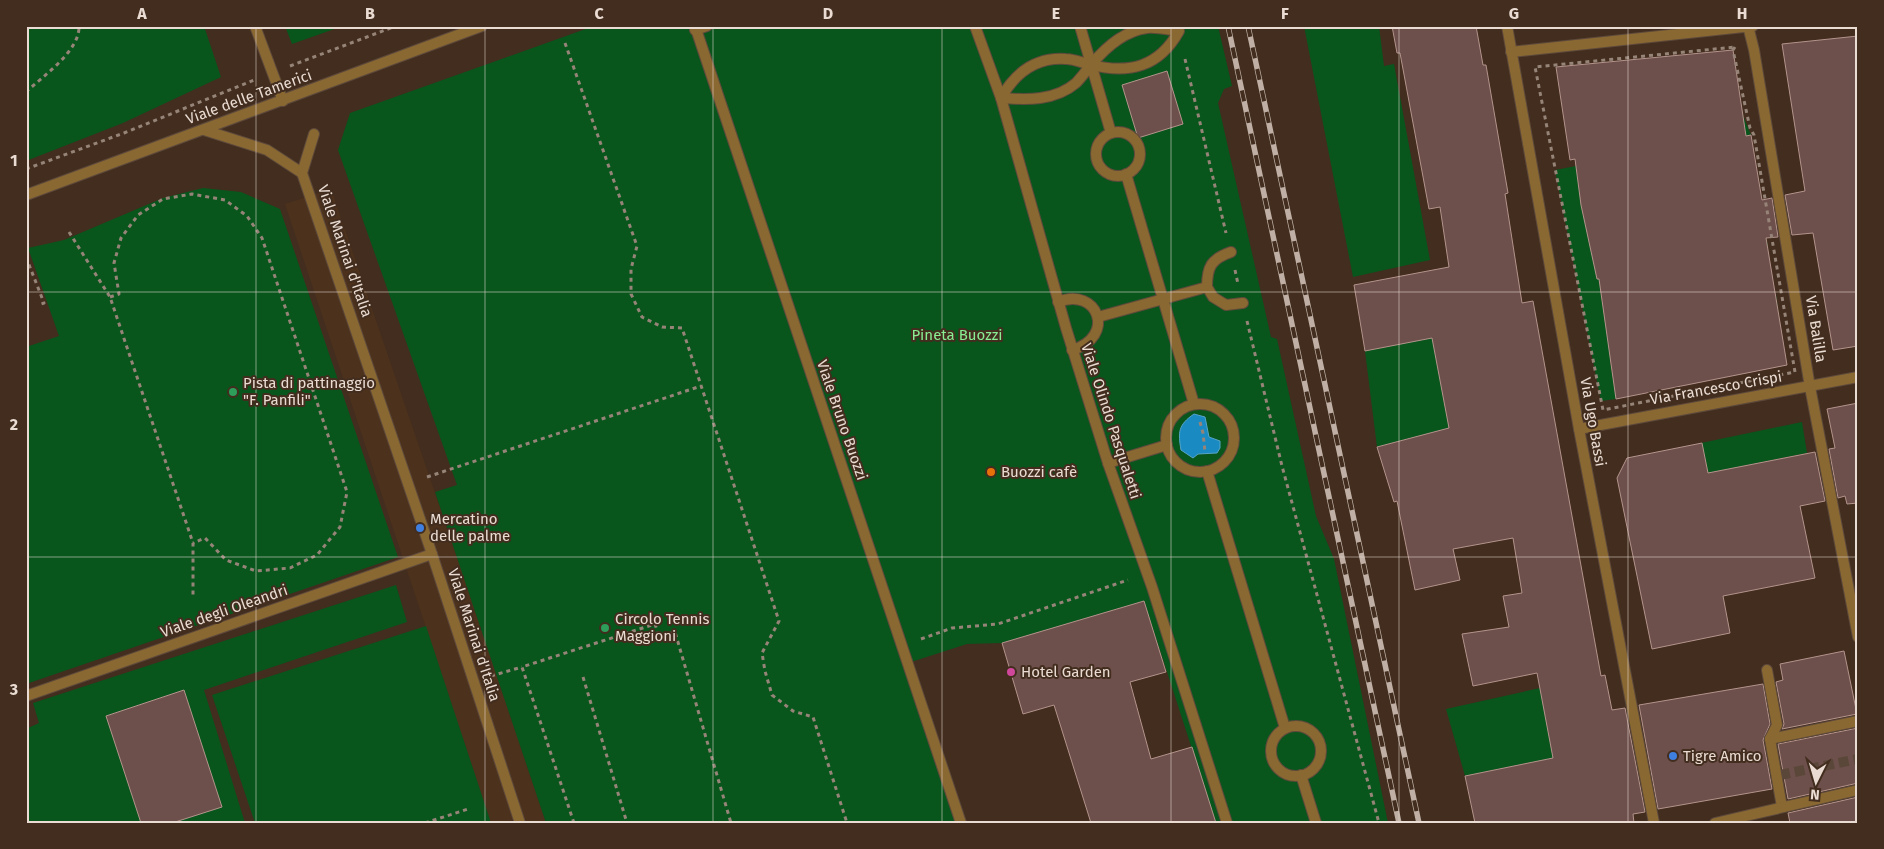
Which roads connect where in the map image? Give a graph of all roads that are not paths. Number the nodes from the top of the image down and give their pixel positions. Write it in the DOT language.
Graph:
graph roads {
  1 [pos="255,26"];
  2 [pos="482,26"];
  3 [pos="707,26"];
  4 [pos="975,26"];
  5 [pos="1080,26"];
  6 [pos="1507,26"];
  7 [pos="1748,26"];
  8 [pos="1753,26"];
  9 [pos="695,28"];
  10 [pos="1511,52"];
  11 [pos="1091,65"];
  12 [pos="1001,98"];
  13 [pos="283,101"];
  14 [pos="204,130"];
  15 [pos="1111,133"];
  16 [pos="314,134"];
  17 [pos="302,173"];
  18 [pos="1126,174"];
  19 [pos="26,195"];
  20 [pos="1231,252"];
  21 [pos="1207,287"];
  22 [pos="1163,299"];
  23 [pos="1058,302"];
  24 [pos="1243,303"];
  25 [pos="1098,317"];
  26 [pos="1072,350"];
  27 [pos="1858,377"];
  28 [pos="1810,387"];
  29 [pos="1194,404"];
  30 [pos="1579,428"];
  31 [pos="1167,445"];
  32 [pos="1108,463"];
  33 [pos="1207,470"];
  34 [pos="432,554"];
  35 [pos="1858,637"];
  36 [pos="1767,670"];
  37 [pos="26,696"];
  38 [pos="1858,721"];
  39 [pos="1285,728"];
  40 [pos="1770,739"];
  41 [pos="1301,775"];
  42 [pos="1858,790"];
  43 [pos="1782,807"];
  44 [pos="520,823"];
  45 [pos="962,823"];
  46 [pos="1227,823"];
  47 [pos="1316,823"];
  48 [pos="1654,823"];
  49 [pos="1714,823"];
  1 -- 13 [label="street"];
  2 -- 13 [label="street, Viale delle Tamerici"];
  3 -- 9 [label="street"];
  4 -- 12 [label="street, Viale Olindo Pasqualetti"];
  5 -- 11 [label="street"];
  6 -- 10 [label="street, Via Ugo Bassi"];
  7 -- 8 [label="street"];
  7 -- 10 [label="street"];
  7 -- 28 [label="street, Via Balilla"];
  9 -- 45 [label="street, Viale Bruno Buozzi"];
  10 -- 30 [label="street, Via Ugo Bassi"];
  11 -- 11 [label="street"];
  11 -- 12 [label="street"];
  11 -- 12 [label="street"];
  11 -- 15 [label="street"];
  12 -- 23 [label="street, Viale Olindo Pasqualetti"];
  13 -- 14 [label="street, Viale delle Tamerici"];
  14 -- 17 [label="street, Viale Marinai d'Italia"];
  14 -- 19 [label="street, Viale delle Tamerici"];
  15 -- 18 [label="street"];
  15 -- 18 [label="street"];
  16 -- 17 [label="street, Viale Marinai d'Italia"];
  17 -- 34 [label="street, Viale Marinai d'Italia"];
  18 -- 22 [label="street"];
  20 -- 21 [label="street"];
  21 -- 22 [label="street"];
  21 -- 24 [label="street"];
  22 -- 25 [label="street"];
  22 -- 29 [label="street"];
  23 -- 25 [label="street"];
  23 -- 26 [label="street, Viale Olindo Pasqualetti"];
  25 -- 26 [label="street"];
  26 -- 32 [label="street, Viale Olindo Pasqualetti"];
  27 -- 28 [label="street, Via Francesco Crispi"];
  28 -- 30 [label="street, Via Francesco Crispi"];
  28 -- 35 [label="street, Via Balilla"];
  29 -- 31 [label="street"];
  29 -- 33 [label="street"];
  30 -- 48 [label="street, Via Ugo Bassi"];
  31 -- 32 [label="street"];
  31 -- 33 [label="street"];
  32 -- 46 [label="street, Viale Olindo Pasqualetti"];
  33 -- 39 [label="street"];
  34 -- 37 [label="street, Viale degli Oleandri"];
  34 -- 44 [label="street, Viale Marinai d'Italia"];
  36 -- 40 [label="street"];
  38 -- 40 [label="street"];
  39 -- 41 [label="street"];
  39 -- 41 [label="street"];
  40 -- 43 [label="street"];
  41 -- 47 [label="street"];
  42 -- 43 [label="street"];
  43 -- 49 [label="street"];
}
